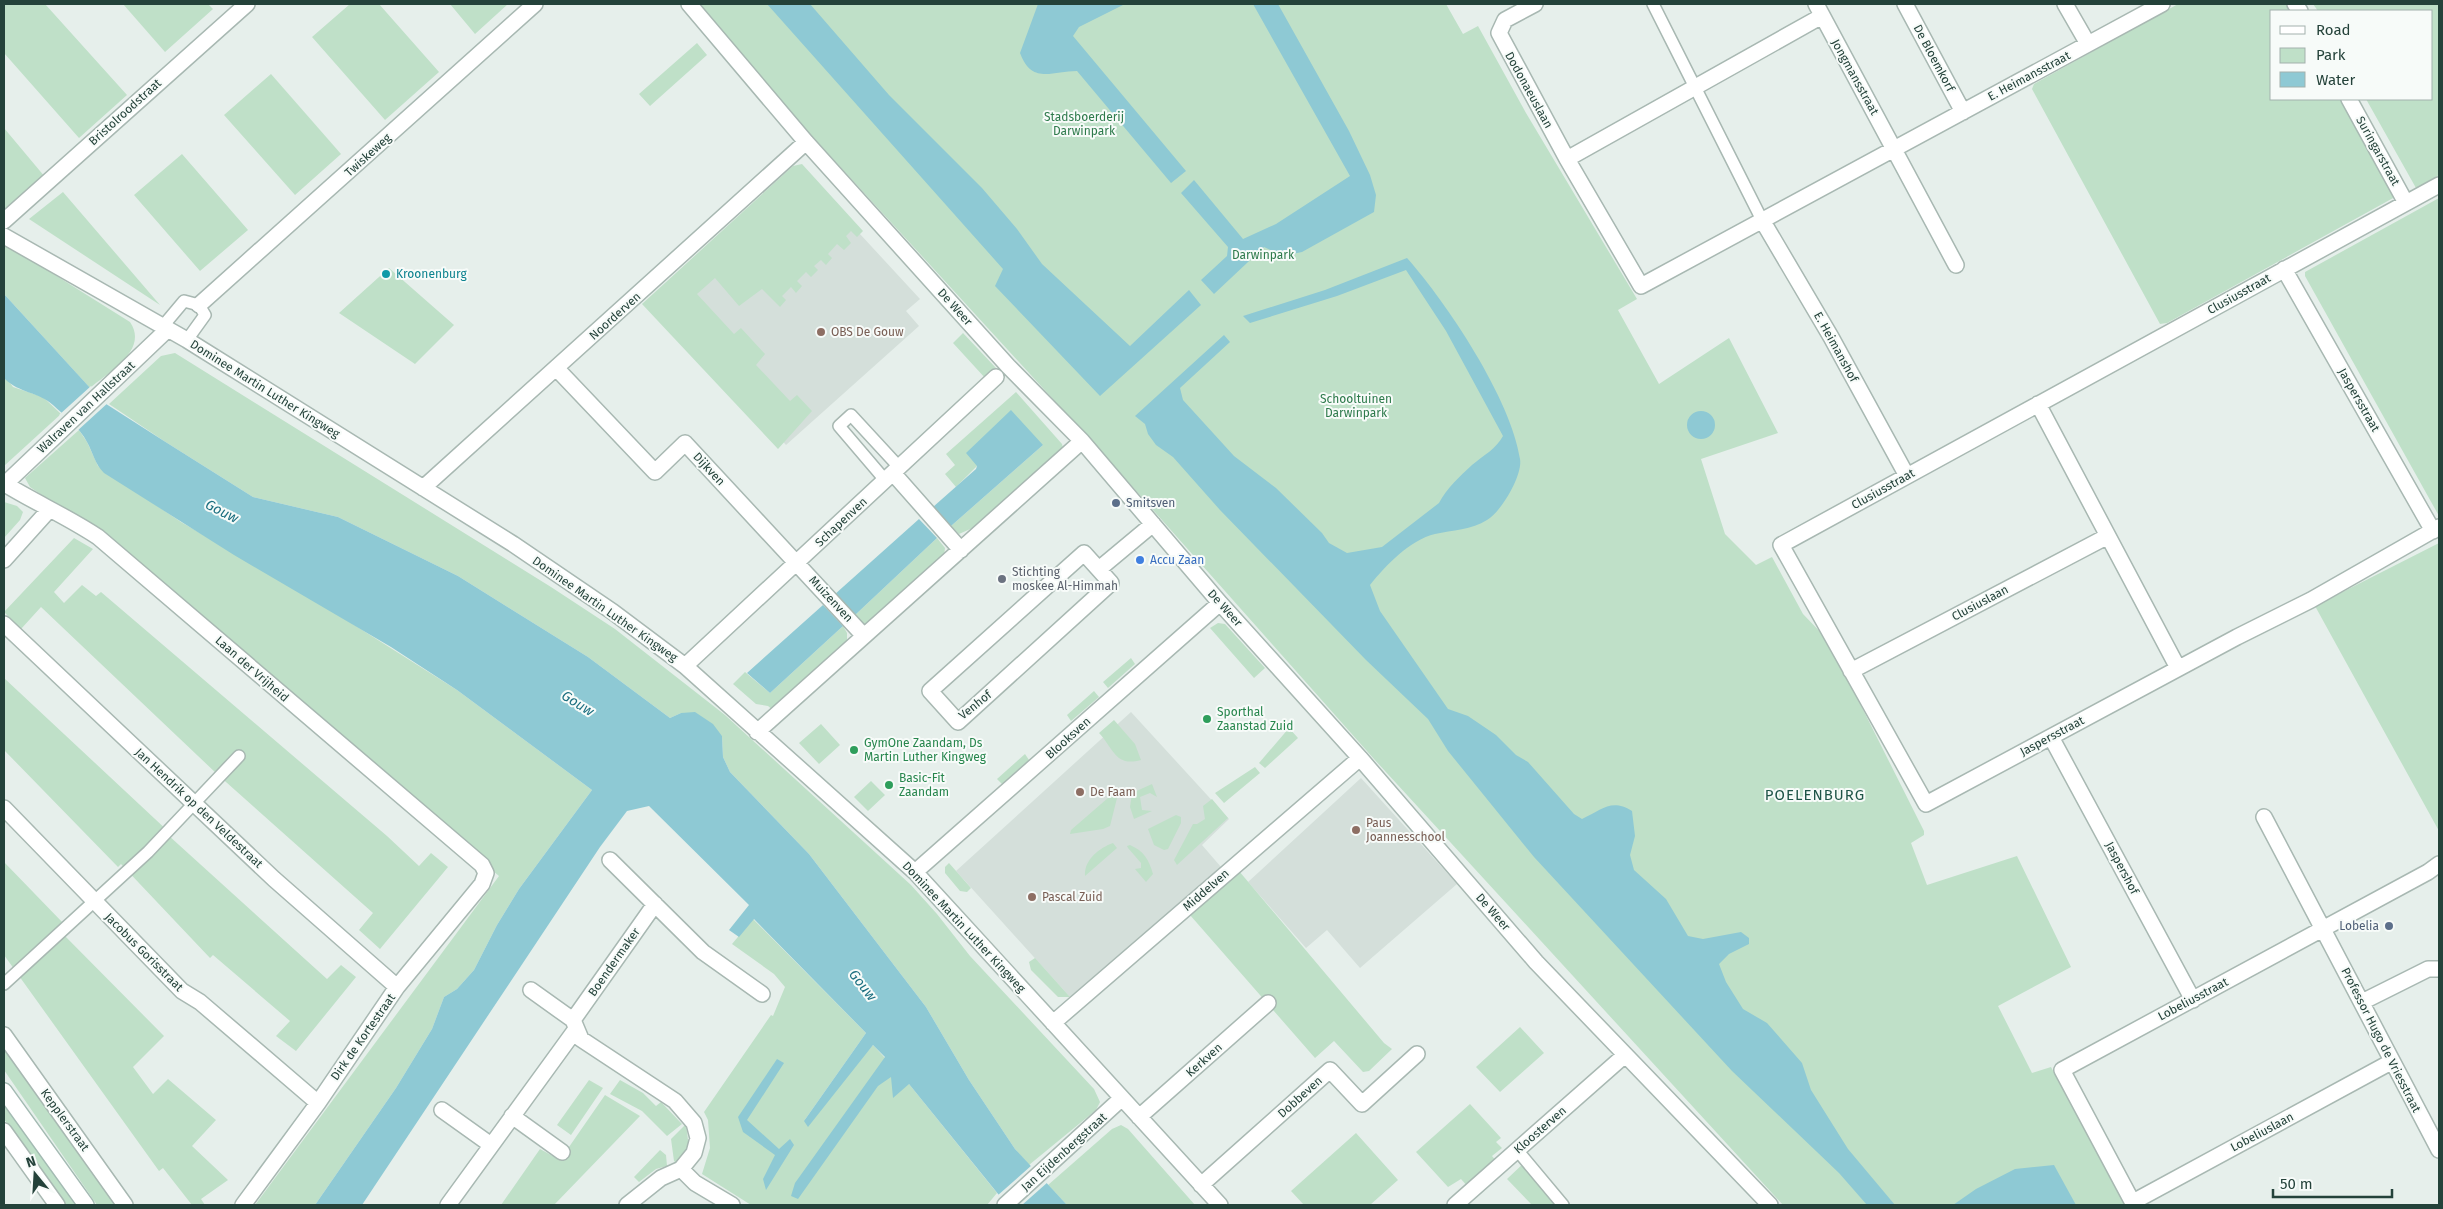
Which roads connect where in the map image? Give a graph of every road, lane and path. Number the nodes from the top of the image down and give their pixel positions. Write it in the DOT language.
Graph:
graph roads {
  1 [pos="247,4"];
  2 [pos="535,4"];
  3 [pos="689,4"];
  4 [pos="1535,4"];
  5 [pos="1653,4"];
  6 [pos="1905,4"];
  7 [pos="2065,4"];
  8 [pos="2157,5"];
  9 [pos="1819,10"];
  10 [pos="2088,44"];
  11 [pos="1696,87"];
  12 [pos="2350,100"];
  13 [pos="1963,112"];
  14 [pos="806,142"];
  15 [pos="1895,149"];
  16 [pos="1567,158"];
  17 [pos="2439,185"];
  18 [pos="2406,203"];
  19 [pos="4,220"];
  20 [pos="1762,220"];
  21 [pos="4,236"];
  22 [pos="1956,265"];
  23 [pos="2284,269"];
  24 [pos="1641,286"];
  25 [pos="199,305"];
  26 [pos="166,327"];
  27 [pos="187,340"];
  28 [pos="557,369"];
  29 [pos="996,377"];
  30 [pos="2038,404"];
  31 [pos="1082,441"];
  32 [pos="892,474"];
  33 [pos="1907,476"];
  34 [pos="4,485"];
  35 [pos="423,488"];
  36 [pos="49,510"];
  37 [pos="1152,524"];
  38 [pos="2436,529"];
  39 [pos="2108,536"];
  40 [pos="960,550"];
  41 [pos="4,560"];
  42 [pos="797,562"];
  43 [pos="1099,569"];
  44 [pos="1220,603"];
  45 [pos="4,624"];
  46 [pos="864,636"];
  47 [pos="685,666"];
  48 [pos="2178,668"];
  49 [pos="1851,671"];
  50 [pos="757,732"];
  51 [pos="2051,737"];
  52 [pos="239,756"];
  53 [pos="1360,758"];
  54 [pos="194,804"];
  55 [pos="4,808"];
  56 [pos="2264,817"];
  57 [pos="610,860"];
  58 [pos="2439,864"];
  59 [pos="915,872"];
  60 [pos="486,873"];
  61 [pos="93,901"];
  62 [pos="655,904"];
  63 [pos="2323,929"];
  64 [pos="2439,969"];
  65 [pos="4,984"];
  66 [pos="397,987"];
  67 [pos="531,990"];
  68 [pos="762,994"];
  69 [pos="2193,1000"];
  70 [pos="2362,1002"];
  71 [pos="1268,1003"];
  72 [pos="1053,1023"];
  73 [pos="575,1024"];
  74 [pos="4,1035"];
  75 [pos="1417,1054"];
  76 [pos="1625,1055"];
  77 [pos="2391,1062"];
  78 [pos="2062,1070"];
  79 [pos="4,1092"];
  80 [pos="1122,1098"];
  81 [pos="318,1103"];
  82 [pos="442,1110"];
  83 [pos="512,1116"];
  84 [pos="1139,1117"];
  85 [pos="4,1131"];
  86 [pos="491,1145"];
  87 [pos="1517,1150"];
  88 [pos="2439,1150"];
  89 [pos="562,1152"];
  90 [pos="681,1169"];
  91 [pos="1201,1185"];
  92 [pos="2134,1203"];
  93 [pos="56,1205"];
  94 [pos="86,1205"];
  95 [pos="125,1205"];
  96 [pos="243,1205"];
  97 [pos="448,1205"];
  98 [pos="627,1205"];
  99 [pos="732,1205"];
  100 [pos="1005,1205"];
  101 [pos="1220,1205"];
  102 [pos="1455,1205"];
  103 [pos="1563,1205"];
  104 [pos="1770,1205"];
  1 -- 19 [label="street, Bristolroodstraat"];
  2 -- 25 [label="street, Twiskeweg"];
  3 -- 14 [label="street, De Weer"];
  4 -- 16 [label="street, Dodonaeuslaan"];
  5 -- 11 [label="street"];
  6 -- 13 [label="street, De Bloemkorf"];
  7 -- 10 [label="street"];
  8 -- 10 [label="street, E. Heimansstraat"];
  9 -- 11 [label="street"];
  9 -- 15 [label="street, Jongmansstraat"];
  10 -- 13 [label="street, E. Heimansstraat"];
  11 -- 16 [label="street"];
  11 -- 20 [label="street"];
  12 -- 18 [label="street, Suringarstraat"];
  13 -- 15 [label="street, E. Heimansstraat"];
  14 -- 28 [label="street, Noorderven"];
  14 -- 31 [label="street, De Weer"];
  15 -- 20 [label="street, E. Heimansstraat"];
  15 -- 22 [label="street"];
  16 -- 24 [label="street, Dodonaeuslaan"];
  17 -- 18 [label="street, Clusiusstraat"];
  18 -- 23 [label="street, Clusiusstraat"];
  20 -- 24 [label="street, E. Heimansstraat"];
  20 -- 33 [label="street, E. Heimanshof"];
  21 -- 26 [label="street, Dominee Martin Luther Kingweg"];
  23 -- 30 [label="street, Clusiusstraat"];
  23 -- 38 [label="street, Jaspersstraat"];
  25 -- 26 [label="street"];
  25 -- 27 [label="street"];
  26 -- 27 [label="street, Dominee Martin Luther Kingweg"];
  26 -- 34 [label="street, Walraven van Hallstraat"];
  27 -- 35 [label="street, Dominee Martin Luther Kingweg"];
  28 -- 35 [label="street, Noorderven"];
  28 -- 42 [label="street, Dijkven"];
  29 -- 32 [label="street, Schapenven"];
  30 -- 33 [label="street, Clusiusstraat"];
  30 -- 39 [label="street"];
  31 -- 37 [label="street, De Weer"];
  31 -- 40 [label="street"];
  32 -- 32 [label="street"];
  32 -- 40 [label="street"];
  32 -- 42 [label="street, Schapenven"];
  33 -- 49 [label="street, Clusiusstraat"];
  34 -- 36 [label="street, Laan der Vrijheid"];
  35 -- 47 [label="street, Dominee Martin Luther Kingweg"];
  36 -- 41 [label="street"];
  36 -- 60 [label="street, Laan der Vrijheid"];
  37 -- 43 [label="street"];
  37 -- 44 [label="street, De Weer"];
  38 -- 48 [label="street, Jaspersstraat"];
  39 -- 48 [label="street"];
  39 -- 49 [label="street, Clusiuslaan"];
  40 -- 46 [label="street"];
  42 -- 46 [label="street, Muizenven"];
  42 -- 47 [label="street, Schapenven"];
  43 -- 43 [label="street, Venhof"];
  44 -- 53 [label="street, De Weer"];
  44 -- 59 [label="street, Blooksven"];
  45 -- 54 [label="street, Jan Hendrik op den Veldestraat"];
  46 -- 50 [label="street"];
  47 -- 50 [label="street, Dominee Martin Luther Kingweg"];
  48 -- 51 [label="street, Jaspersstraat"];
  49 -- 51 [label="street, Jaspersstraat"];
  50 -- 59 [label="street, Dominee Martin Luther Kingweg"];
  51 -- 69 [label="street, Jaspershof"];
  52 -- 54 [label="street"];
  53 -- 72 [label="street, Middelven"];
  53 -- 76 [label="street, De Weer"];
  54 -- 61 [label="street"];
  54 -- 66 [label="street, Jan Hendrik op den Veldestraat"];
  55 -- 61 [label="street, Jacobus Gorisstraat"];
  56 -- 63 [label="street"];
  57 -- 62 [label="street"];
  58 -- 63 [label="street, Lobeliusstraat"];
  59 -- 72 [label="street, Dominee Martin Luther Kingweg"];
  60 -- 66 [label="street, Dirk de Kortestraat"];
  61 -- 65 [label="street"];
  61 -- 81 [label="street, Jacobus Gorisstraat"];
  62 -- 68 [label="street"];
  62 -- 73 [label="street, Boendermaker"];
  63 -- 69 [label="street, Lobeliusstraat"];
  63 -- 70 [label="street, Professor Hugo de Vriesstraat"];
  64 -- 70 [label="street"];
  66 -- 81 [label="street, Dirk de Kortestraat"];
  67 -- 73 [label="street"];
  69 -- 78 [label="street, Lobeliusstraat"];
  70 -- 77 [label="street, Professor Hugo de Vriesstraat"];
  71 -- 84 [label="street, Kerkven"];
  72 -- 80 [label="street, Dominee Martin Luther Kingweg"];
  73 -- 83 [label="street, Boendermaker"];
  73 -- 90 [label="street"];
  74 -- 95 [label="street, Kepplerstraat"];
  75 -- 91 [label="street, Dobbeven"];
  76 -- 87 [label="street, Kloosterven"];
  76 -- 104 [label="street, De Weer"];
  77 -- 88 [label="street, Professor Hugo de Vriesstraat"];
  77 -- 92 [label="street, Lobeliuslaan"];
  78 -- 92 [label="street, Lobeliuslaan"];
  79 -- 94 [label="street"];
  80 -- 84 [label="street, Dominee Martin Luther Kingweg"];
  80 -- 100 [label="street, Jan Eijdenbergstraat"];
  81 -- 96 [label="street, Dirk de Kortestraat"];
  82 -- 86 [label="street"];
  83 -- 86 [label="street, Boendermaker"];
  83 -- 89 [label="street"];
  84 -- 91 [label="street, Dominee Martin Luther Kingweg"];
  85 -- 93 [label="street"];
  86 -- 97 [label="street, Boendermaker"];
  87 -- 102 [label="street, Kloosterven"];
  87 -- 103 [label="street"];
  90 -- 98 [label="street"];
  90 -- 99 [label="street"];
  91 -- 101 [label="street, Dominee Martin Luther Kingweg"];
}
